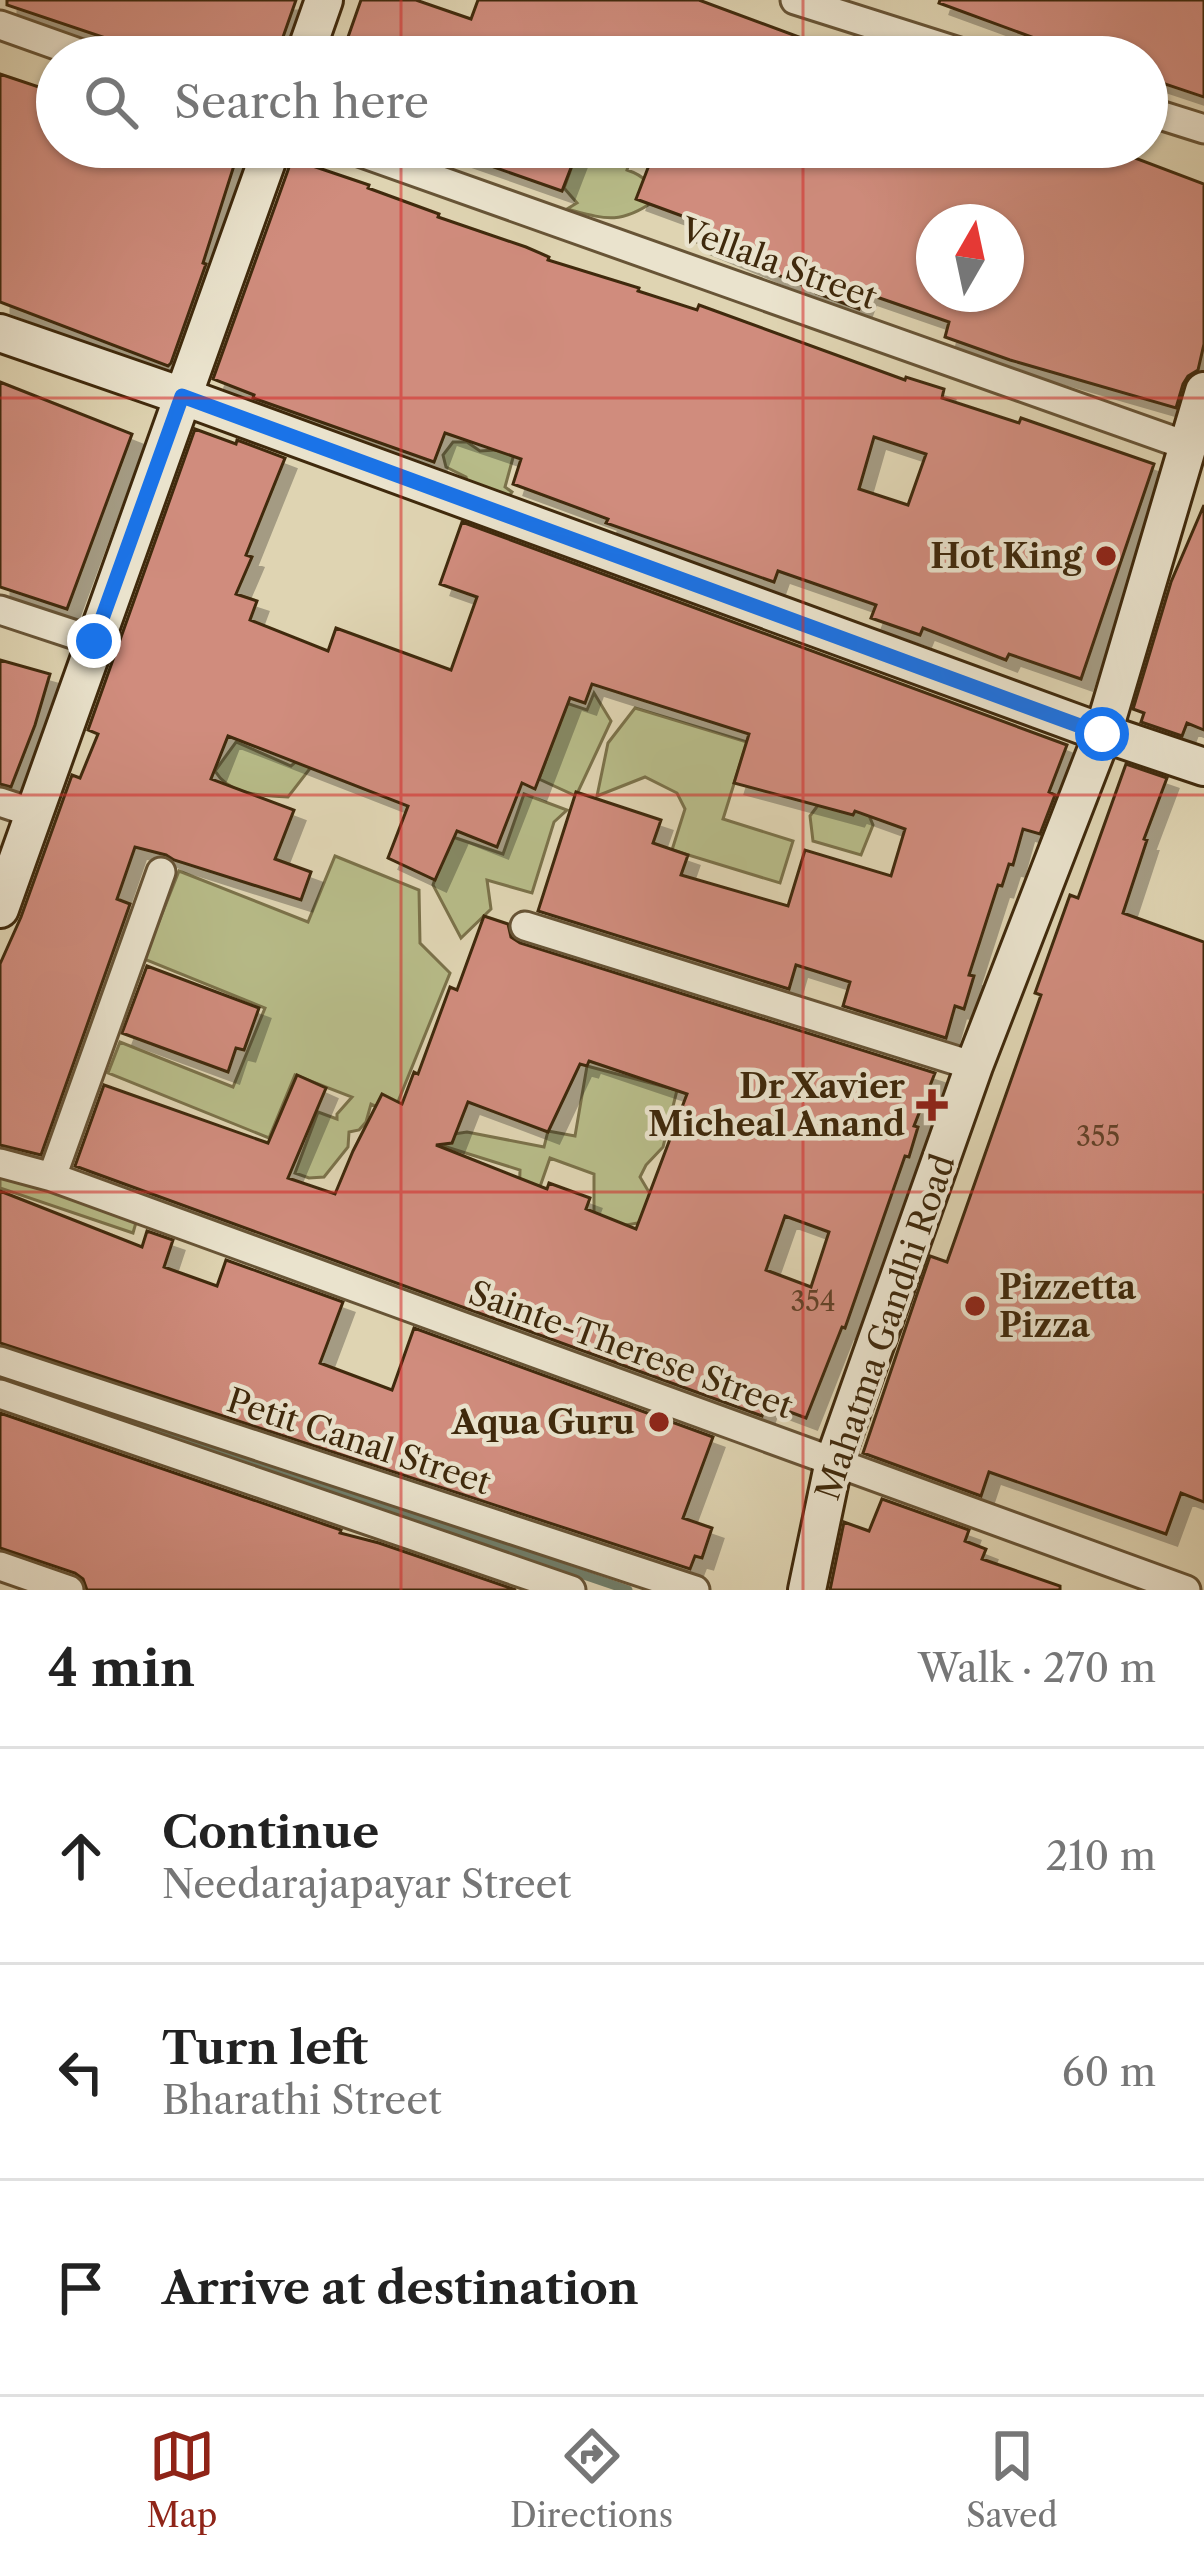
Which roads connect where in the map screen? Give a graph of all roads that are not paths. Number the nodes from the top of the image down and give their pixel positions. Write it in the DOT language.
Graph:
graph roads {
  1 [pos="324,0"];
  2 [pos="795,0"];
  3 [pos="0,25"];
  4 [pos="311,36"];
  5 [pos="909,36"];
  6 [pos="36,38"];
  7 [pos="1168,118"];
  8 [pos="1204,129"];
  9 [pos="264,168"];
  10 [pos="408,168"];
  11 [pos="0,333"];
  12 [pos="1204,391"];
  13 [pos="182,396"];
  14 [pos="1195,434"];
  15 [pos="0,610"];
  16 [pos="94,641"];
  17 [pos="1102,734"];
  18 [pos="1204,767"];
  19 [pos="16,807"];
  20 [pos="161,872"];
  21 [pos="0,909"];
  22 [pos="525,926"];
  23 [pos="974,1066"];
  24 [pos="0,1163"];
  25 [pos="52,1178"];
  26 [pos="0,1361"];
  27 [pos="0,1394"];
  28 [pos="834,1461"];
  29 [pos="0,1566"];
  30 [pos="69,1590"];
  31 [pos="571,1590"];
  32 [pos="695,1590"];
  33 [pos="807,1590"];
  34 [pos="1186,1590"];
  1 -- 4 [label="street"];
  2 -- 5 [label="street"];
  3 -- 6 [label="street"];
  7 -- 8 [label="street"];
  9 -- 13 [label="street"];
  10 -- 14 [label="street, Vellala Street"];
  11 -- 13 [label="street"];
  12 -- 14 [label="street, Mahatma Gandhi Road"];
  13 -- 16 [label="street"];
  13 -- 17 [label="street"];
  14 -- 17 [label="street, Mahatma Gandhi Road"];
  15 -- 16 [label="street"];
  16 -- 19 [label="street"];
  17 -- 18 [label="street"];
  17 -- 23 [label="street, Mahatma Gandhi Road"];
  19 -- 21 [label="street"];
  20 -- 25 [label="street"];
  22 -- 23 [label="street"];
  23 -- 28 [label="street, Mahatma Gandhi Road"];
  24 -- 25 [label="street, Sainte-Therese Street"];
  25 -- 28 [label="street, Sainte-Therese Street"];
  26 -- 32 [label="street, Petit Canal Street"];
  27 -- 31 [label="street"];
  28 -- 33 [label="street, Mahatma Gandhi Road"];
  28 -- 34 [label="street, Sainte-Therese Street"];
  29 -- 30 [label="street"];
}
